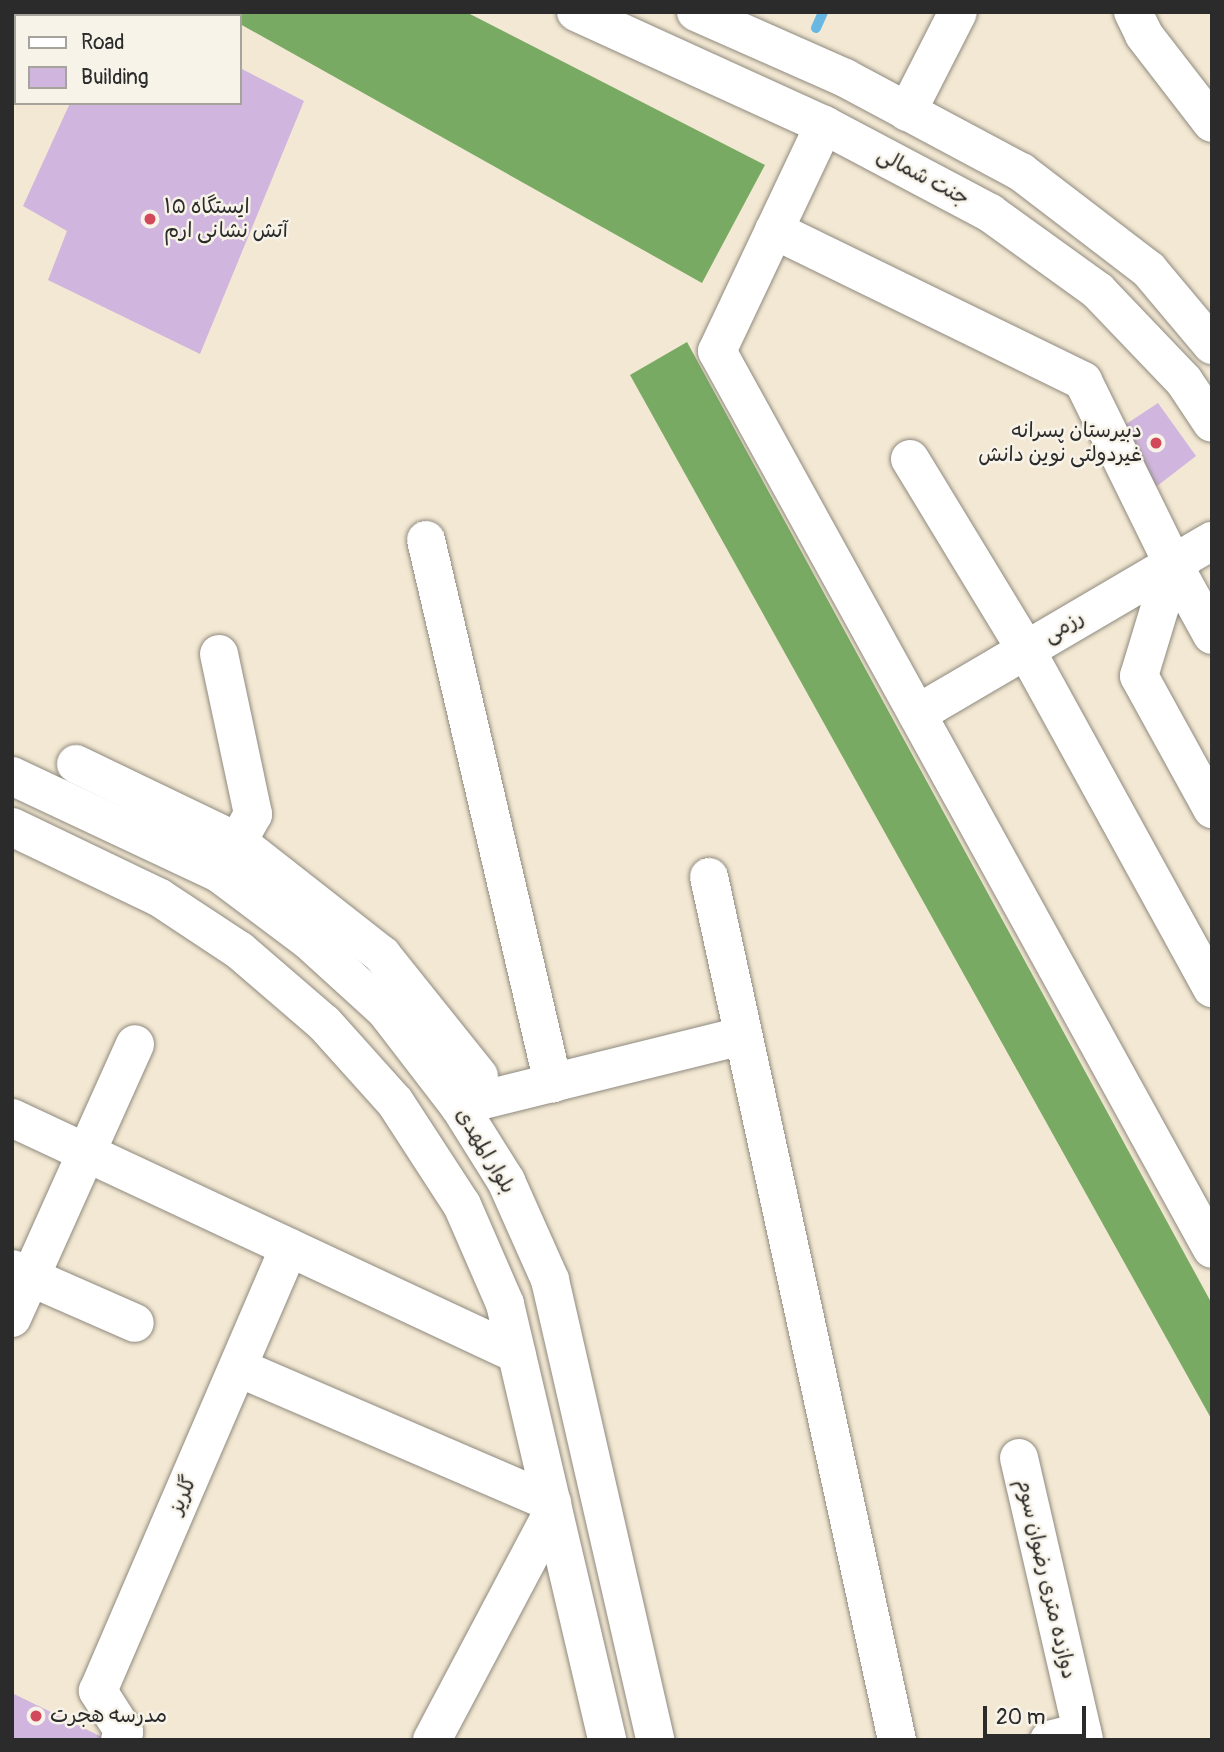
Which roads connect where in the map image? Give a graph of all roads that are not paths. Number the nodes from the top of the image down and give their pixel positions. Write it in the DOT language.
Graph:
graph roads {
  1 [pos="576,12"];
  2 [pos="696,12"];
  3 [pos="958,12"];
  4 [pos="1133,12"];
  5 [pos="907,112"];
  6 [pos="1212,123"];
  7 [pos="824,125"];
  8 [pos="774,230"];
  9 [pos="1212,345"];
  10 [pos="1212,423"];
  11 [pos="910,458"];
  12 [pos="426,540"];
  13 [pos="1212,541"];
  14 [pos="1173,565"];
  15 [pos="1212,635"];
  16 [pos="1026,650"];
  17 [pos="219,654"];
  18 [pos="917,714"];
  19 [pos="76,764"];
  20 [pos="12,776"];
  21 [pos="1212,809"];
  22 [pos="12,827"];
  23 [pos="238,842"];
  24 [pos="220,874"];
  25 [pos="709,877"];
  26 [pos="1212,988"];
  27 [pos="741,1036"];
  28 [pos="135,1044"];
  29 [pos="553,1083"];
  30 [pos="469,1091"];
  31 [pos="12,1118"];
  32 [pos="87,1152"];
  33 [pos="506,1181"];
  34 [pos="462,1205"];
  35 [pos="289,1247"];
  36 [pos="1212,1249"];
  37 [pos="22,1273"];
  38 [pos="12,1318"];
  39 [pos="135,1323"];
  40 [pos="517,1354"];
  41 [pos="239,1368"];
  42 [pos="1018,1458"];
  43 [pos="553,1507"];
  44 [pos="1071,1737"];
  45 [pos="120,1740"];
  46 [pos="432,1740"];
  47 [pos="607,1740"];
  48 [pos="655,1740"];
  49 [pos="897,1740"];
  1 -- 7 [label="street, جنت شمالی"];
  2 -- 5 [label="street"];
  3 -- 5 [label="street"];
  4 -- 6 [label="street"];
  5 -- 9 [label="street"];
  7 -- 8 [label="street"];
  7 -- 10 [label="street, جنت شمالی"];
  8 -- 14 [label="street"];
  8 -- 18 [label="street"];
  11 -- 16 [label="street"];
  12 -- 29 [label="street"];
  13 -- 14 [label="street, رزمی"];
  14 -- 15 [label="street"];
  14 -- 16 [label="street, رزمی"];
  14 -- 21 [label="street"];
  16 -- 18 [label="street, رزمی"];
  16 -- 26 [label="street"];
  17 -- 23 [label="street"];
  18 -- 36 [label="street"];
  19 -- 23 [label="street"];
  20 -- 24 [label="street, بلوار المهدی"];
  22 -- 34 [label="street"];
  23 -- 24 [label="street"];
  23 -- 30 [label="street"];
  24 -- 30 [label="street, بلوار المهدی"];
  25 -- 27 [label="street"];
  27 -- 29 [label="street"];
  27 -- 49 [label="street"];
  28 -- 32 [label="street"];
  29 -- 30 [label="street"];
  30 -- 33 [label="street, بلوار المهدی"];
  31 -- 32 [label="street"];
  32 -- 35 [label="street"];
  32 -- 37 [label="street"];
  33 -- 34 [label="street"];
  33 -- 48 [label="street, بلوار المهدی"];
  34 -- 40 [label="street"];
  35 -- 40 [label="street"];
  35 -- 41 [label="street, گلریز"];
  37 -- 38 [label="street"];
  37 -- 39 [label="street"];
  40 -- 43 [label="street"];
  41 -- 43 [label="street"];
  41 -- 45 [label="street, گلریز"];
  42 -- 44 [label="street, دوازده متری رضوان سوم"];
  43 -- 46 [label="street"];
  43 -- 47 [label="street"];
}
